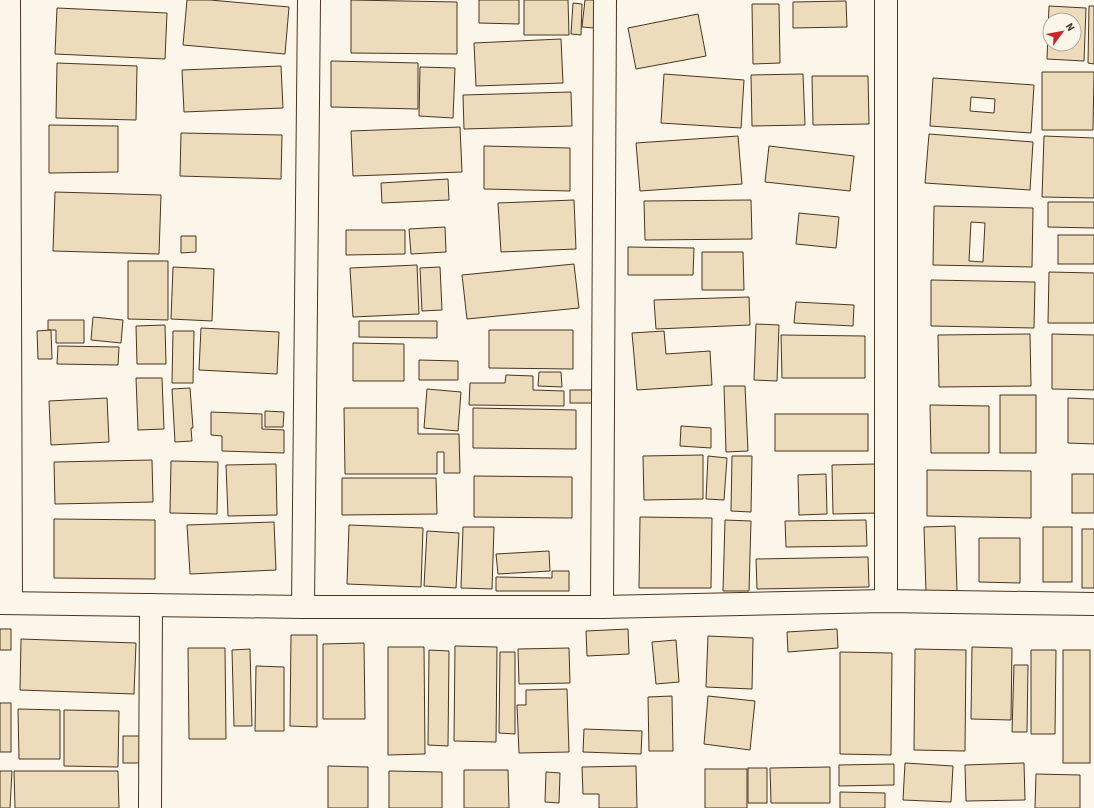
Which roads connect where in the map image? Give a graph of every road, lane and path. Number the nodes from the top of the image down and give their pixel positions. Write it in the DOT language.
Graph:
graph roads {
  1 [pos="9,0"];
  2 [pos="309,0"];
  3 [pos="605,0"];
  4 [pos="886,0"];
  5 [pos="886,601"];
  6 [pos="6,603"];
  7 [pos="1094,604"];
  8 [pos="151,605"];
  9 [pos="303,607"];
  10 [pos="602,607"];
  11 [pos="150,808"];
  1 -- 6 [label="street"];
  2 -- 9 [label="street"];
  3 -- 10 [label="street"];
  4 -- 5 [label="street"];
  5 -- 7 [label="street"];
  5 -- 10 [label="street"];
  6 -- 8 [label="street"];
  8 -- 9 [label="street"];
  8 -- 11 [label="street"];
  9 -- 10 [label="street"];
}
